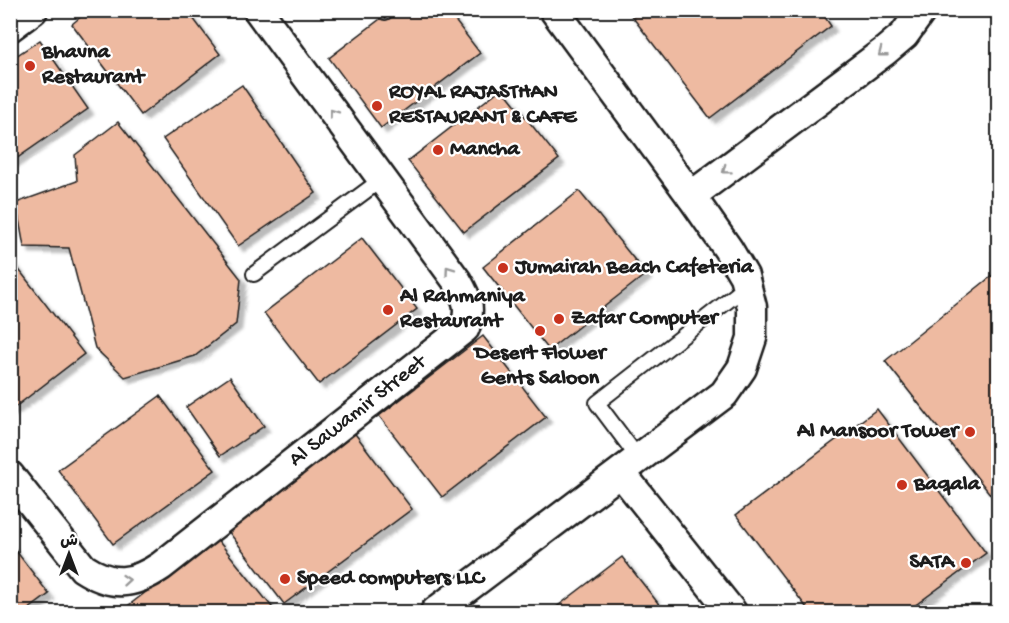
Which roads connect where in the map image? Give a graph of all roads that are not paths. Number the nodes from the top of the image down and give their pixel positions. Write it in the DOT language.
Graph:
graph roads {
  1 [pos="33,10"];
  2 [pos="258,10"];
  3 [pos="554,10"];
  4 [pos="922,10"];
  5 [pos="10,27"];
  6 [pos="382,179"];
  7 [pos="691,196"];
  8 [pos="254,274"];
  9 [pos="747,286"];
  10 [pos="630,466"];
  11 [pos="10,476"];
  12 [pos="435,612"];
  13 [pos="732,612"];
  1 -- 5 [label="street"];
  6 -- 2 [label="street, Al Sawamir Street, one-way"];
  3 -- 7 [label="street"];
  4 -- 7 [label="street, one-way"];
  6 -- 8 [label="lane"];
  11 -- 6 [label="street, Al Sawamir Street, one-way"];
  7 -- 9 [label="street"];
  9 -- 10 [label="street"];
  9 -- 10 [label="lane"];
  10 -- 12 [label="street"];
  10 -- 13 [label="street"];
}
